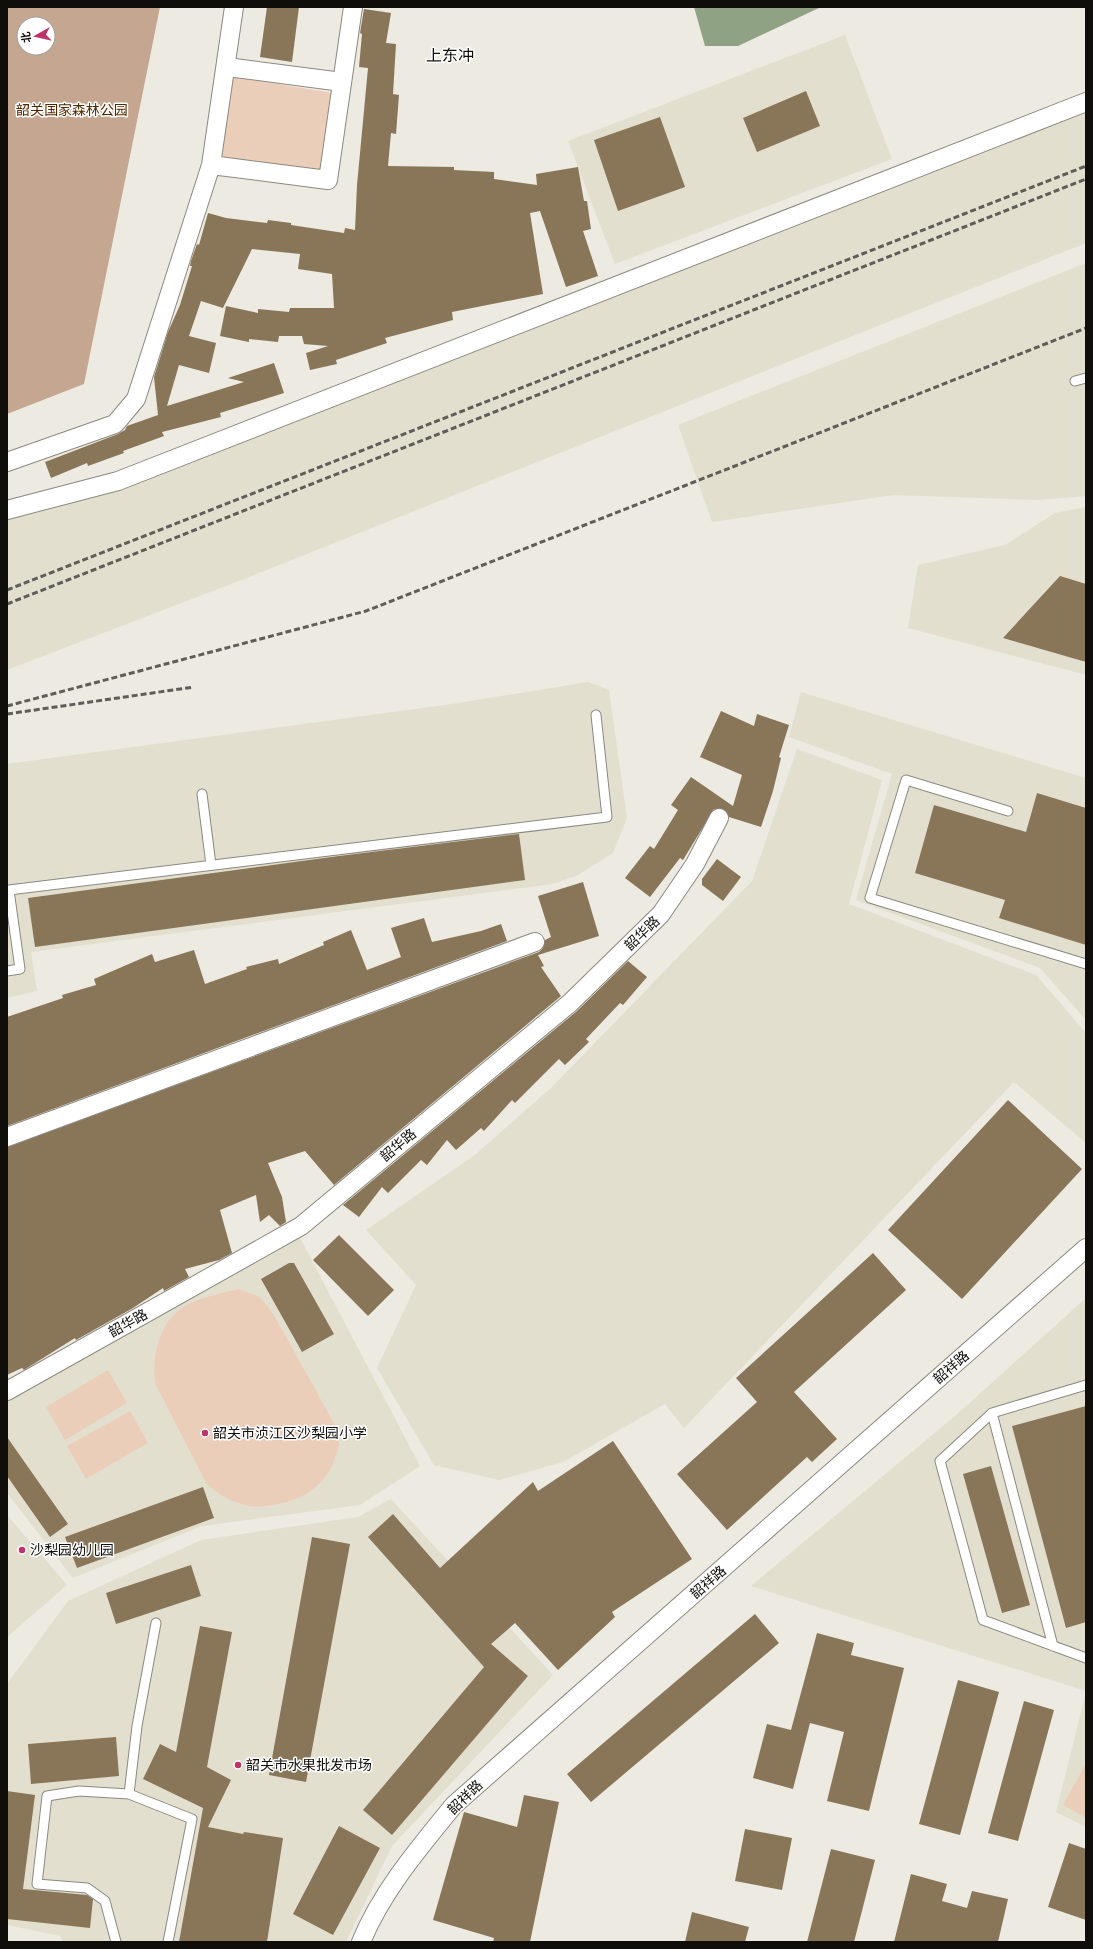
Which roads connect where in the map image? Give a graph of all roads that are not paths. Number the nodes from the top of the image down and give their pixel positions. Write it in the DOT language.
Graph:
graph roads {
  1 [pos="234,7"];
  2 [pos="353,7"];
  3 [pos="227,67"];
  4 [pos="342,82"];
  5 [pos="1086,102"];
  6 [pos="211,165"];
  7 [pos="1086,378"];
  8 [pos="1074,381"];
  9 [pos="7,462"];
  10 [pos="7,510"];
  11 [pos="596,715"];
  12 [pos="202,794"];
  13 [pos="1008,812"];
  14 [pos="719,818"];
  15 [pos="211,865"];
  16 [pos="8,890"];
  17 [pos="535,942"];
  18 [pos="1086,964"];
  19 [pos="7,971"];
  20 [pos="7,1137"];
  21 [pos="1086,1248"];
  22 [pos="1086,1385"];
  23 [pos="7,1391"];
  24 [pos="992,1413"];
  25 [pos="156,1623"];
  26 [pos="1053,1646"];
  27 [pos="1086,1658"];
  28 [pos="129,1794"];
  29 [pos="116,1942"];
  30 [pos="168,1942"];
  31 [pos="361,1942"];
  1 -- 3 [label="street"];
  2 -- 4 [label="street"];
  3 -- 4 [label="street"];
  3 -- 6 [label="street"];
  4 -- 6 [label="street"];
  5 -- 10 [label="street"];
  6 -- 9 [label="street"];
  7 -- 8 [label="lane"];
  11 -- 15 [label="lane"];
  12 -- 15 [label="lane"];
  13 -- 18 [label="lane"];
  14 -- 23 [label="street, 韶华路"];
  15 -- 16 [label="lane"];
  16 -- 19 [label="lane"];
  17 -- 20 [label="street"];
  21 -- 31 [label="street, 韶祥路"];
  22 -- 24 [label="lane"];
  24 -- 26 [label="lane"];
  24 -- 26 [label="lane"];
  25 -- 28 [label="lane"];
  26 -- 27 [label="lane"];
  28 -- 29 [label="lane"];
  28 -- 30 [label="lane"];
}
